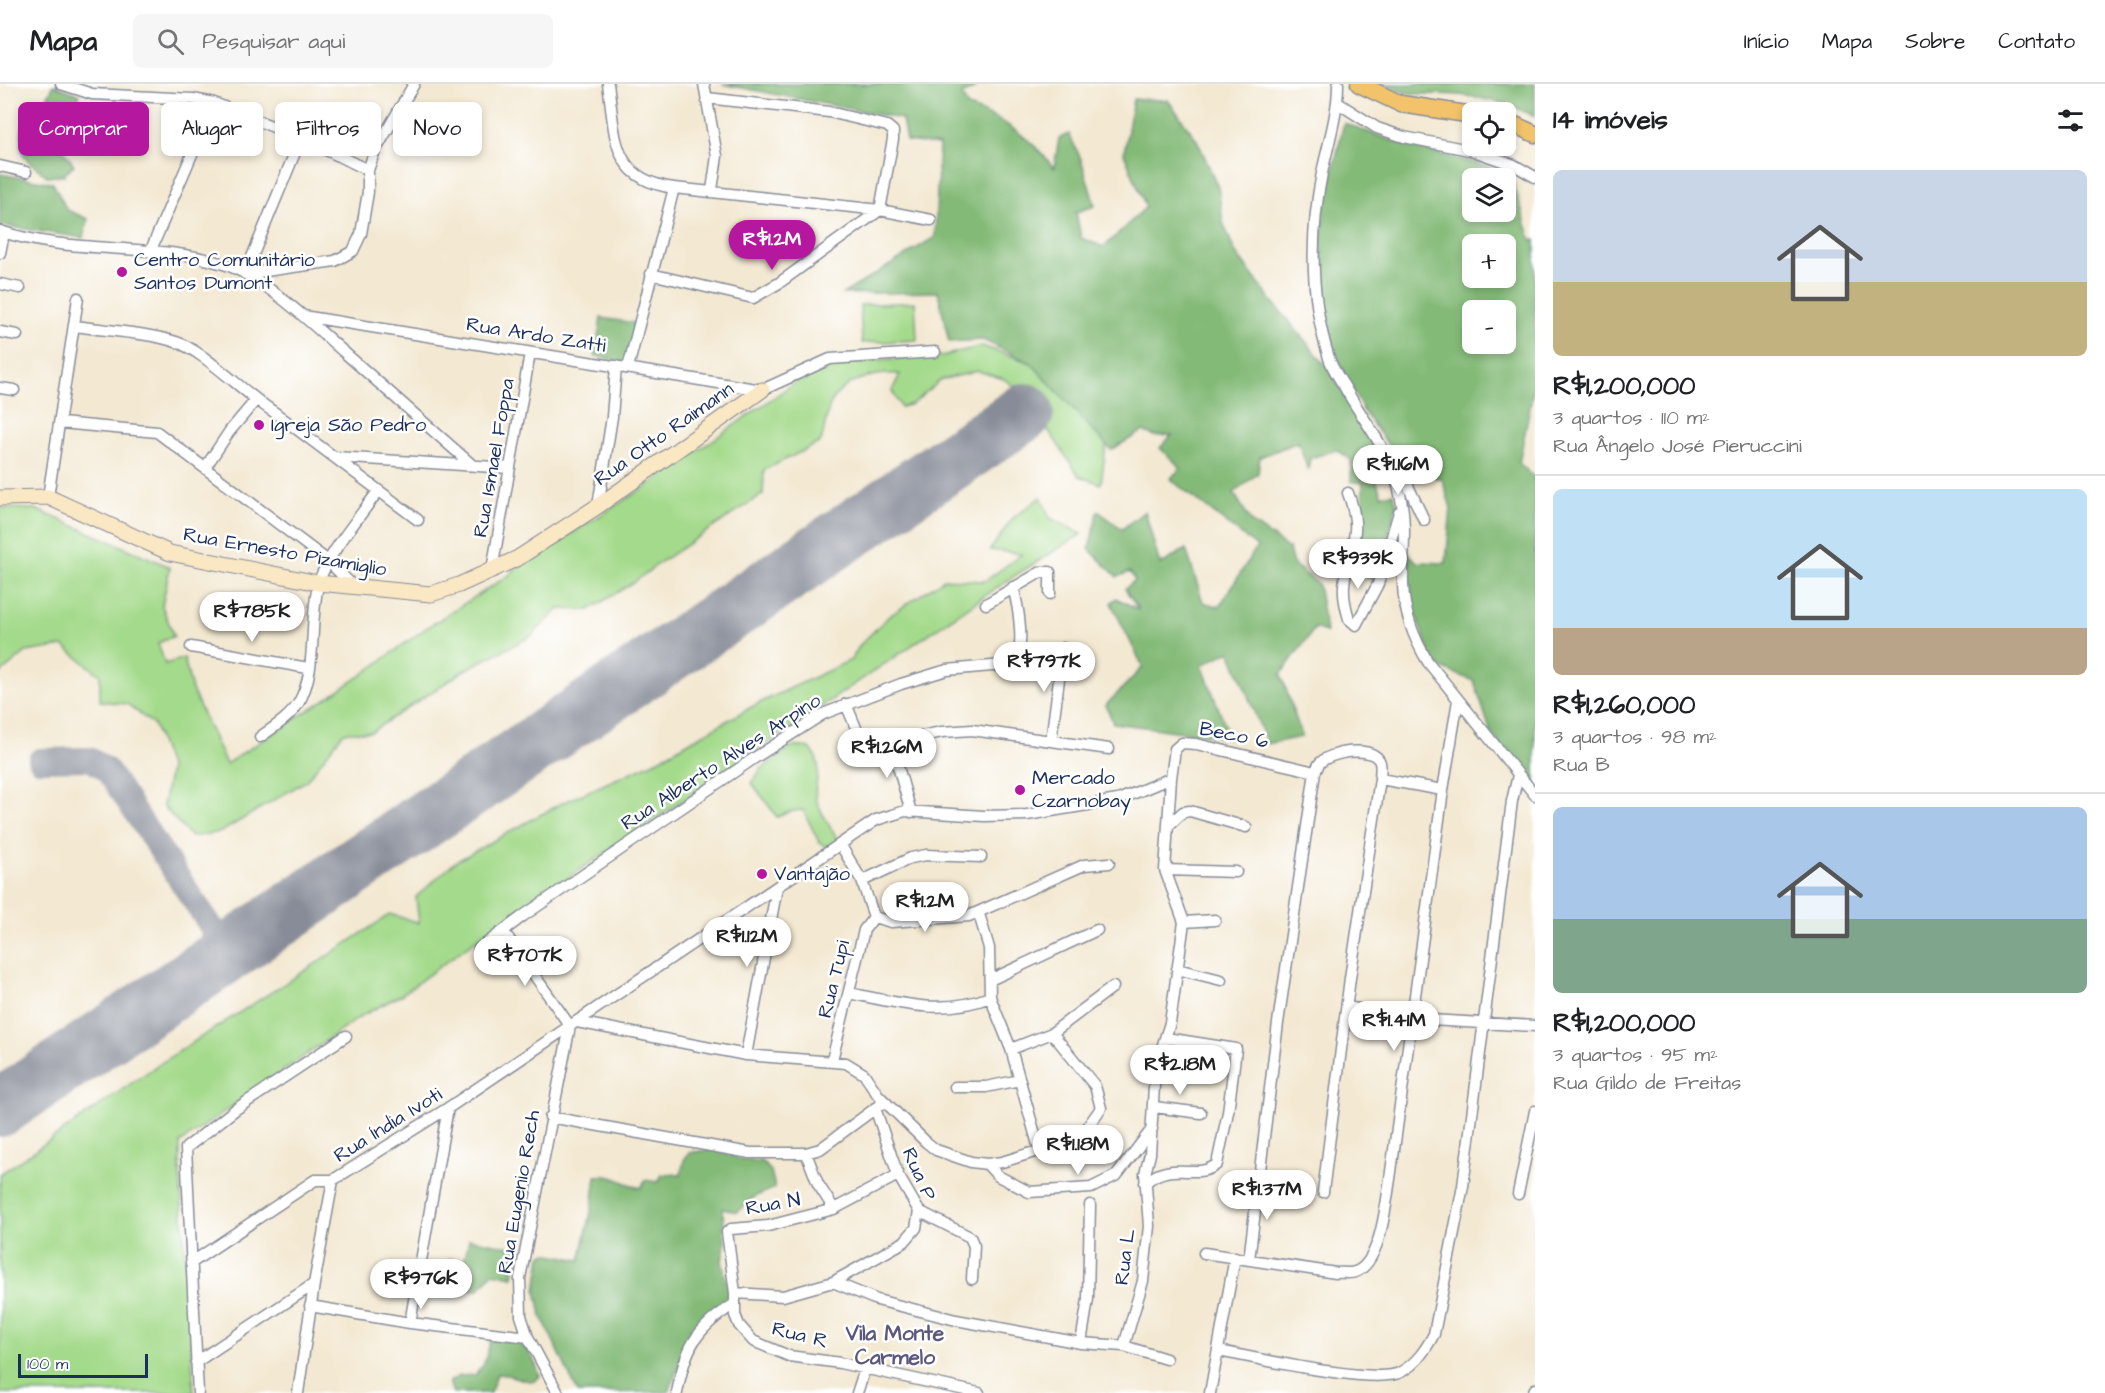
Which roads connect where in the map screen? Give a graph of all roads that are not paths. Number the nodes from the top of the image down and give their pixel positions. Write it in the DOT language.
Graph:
graph roads {
  1 [pos="61,84"];
  2 [pos="414,84"];
  3 [pos="608,84"];
  4 [pos="704,84"];
  5 [pos="1338,84"];
  6 [pos="1359,84"];
  7 [pos="707,98"];
  8 [pos="209,102"];
  9 [pos="1338,103"];
  10 [pos="1462,113"];
  11 [pos="1516,125"];
  12 [pos="1535,134"];
  13 [pos="191,156"];
  14 [pos="294,156"];
  15 [pos="339,156"];
  16 [pos="0,166"];
  17 [pos="368,170"];
  18 [pos="26,172"];
  19 [pos="1535,177"];
  20 [pos="674,188"];
  21 [pos="712,190"];
  22 [pos="880,210"];
  23 [pos="931,220"];
  24 [pos="2,232"];
  25 [pos="150,252"];
  26 [pos="0,253"];
  27 [pos="246,274"];
  28 [pos="651,274"];
  29 [pos="0,284"];
  30 [pos="20,288"];
  31 [pos="78,298"];
  32 [pos="303,316"];
  33 [pos="75,326"];
  34 [pos="0,332"];
  35 [pos="17,335"];
  36 [pos="935,352"];
  37 [pos="530,353"];
  38 [pos="616,366"];
  39 [pos="628,368"];
  40 [pos="0,388"];
  41 [pos="14,390"];
  42 [pos="762,390"];
  43 [pos="255,401"];
  44 [pos="61,423"];
  45 [pos="334,457"];
  46 [pos="1391,461"];
  47 [pos="471,464"];
  48 [pos="205,468"];
  49 [pos="510,468"];
  50 [pos="378,491"];
  51 [pos="1348,494"];
  52 [pos="48,497"];
  53 [pos="0,498"];
  54 [pos="1402,500"];
  55 [pos="598,506"];
  56 [pos="418,520"];
  57 [pos="1424,520"];
  58 [pos="328,561"];
  59 [pos="492,570"];
  60 [pos="318,583"];
  61 [pos="1013,586"];
  62 [pos="354,587"];
  63 [pos="431,594"];
  64 [pos="1050,594"];
  65 [pos="986,604"];
  66 [pos="191,647"];
  67 [pos="1063,648"];
  68 [pos="308,668"];
  69 [pos="1458,700"];
  70 [pos="846,704"];
  71 [pos="260,736"];
  72 [pos="893,740"];
  73 [pos="1052,741"];
  74 [pos="1109,749"];
  75 [pos="1315,772"];
  76 [pos="1518,775"];
  77 [pos="1171,778"];
  78 [pos="1380,779"];
  79 [pos="1443,789"];
  80 [pos="1535,795"];
  81 [pos="911,812"];
  82 [pos="1168,826"];
  83 [pos="1246,827"];
  84 [pos="840,844"];
  85 [pos="981,857"];
  86 [pos="1109,863"];
  87 [pos="1165,870"];
  88 [pos="1236,872"];
  89 [pos="862,881"];
  90 [pos="777,886"];
  91 [pos="979,914"];
  92 [pos="874,916"];
  93 [pos="1215,920"];
  94 [pos="1184,922"];
  95 [pos="1098,930"];
  96 [pos="504,932"];
  97 [pos="479,950"];
  98 [pos="1177,969"];
  99 [pos="990,980"];
  100 [pos="1221,980"];
  101 [pos="1113,987"];
  102 [pos="849,993"];
  103 [pos="990,997"];
  104 [pos="1347,1007"];
  105 [pos="1413,1018"];
  106 [pos="1483,1021"];
  107 [pos="574,1024"];
  108 [pos="1535,1026"];
  109 [pos="1052,1033"];
  110 [pos="346,1036"];
  111 [pos="1166,1038"];
  112 [pos="1011,1049"];
  113 [pos="746,1055"];
  114 [pos="832,1060"];
  115 [pos="1020,1080"];
  116 [pos="955,1087"];
  117 [pos="880,1105"];
  118 [pos="1154,1107"];
  119 [pos="448,1108"];
  120 [pos="1535,1112"];
  121 [pos="1201,1113"];
  122 [pos="550,1117"];
  123 [pos="1152,1129"];
  124 [pos="1040,1152"];
  125 [pos="806,1153"];
  126 [pos="987,1164"];
  127 [pos="898,1175"];
  128 [pos="333,1180"];
  129 [pos="1145,1183"];
  130 [pos="1323,1192"];
  131 [pos="1518,1194"];
  132 [pos="1090,1205"];
  133 [pos="834,1209"];
  134 [pos="919,1211"];
  135 [pos="1204,1253"];
  136 [pos="1235,1257"];
  137 [pos="1249,1260"];
  138 [pos="191,1263"];
  139 [pos="972,1279"];
  140 [pos="833,1282"];
  141 [pos="314,1284"];
  142 [pos="735,1293"];
  143 [pos="734,1305"];
  144 [pos="310,1306"];
  145 [pos="410,1323"];
  146 [pos="528,1336"];
  147 [pos="753,1341"];
  148 [pos="1082,1343"];
  149 [pos="1124,1346"];
  150 [pos="1219,1351"];
  151 [pos="1166,1359"];
  152 [pos="196,1362"];
  153 [pos="865,1369"];
  154 [pos="946,1390"];
  155 [pos="198,1393"];
  156 [pos="298,1393"];
  157 [pos="558,1393"];
  158 [pos="677,1393"];
  159 [pos="857,1393"];
  160 [pos="980,1393"];
  161 [pos="1210,1393"];
  1 -- 8 [label="street"];
  2 -- 17 [label="street"];
  3 -- 20 [label="street"];
  4 -- 7 [label="street"];
  5 -- 9 [label="street"];
  6 -- 10 [label="main road"];
  7 -- 21 [label="street"];
  7 -- 22 [label="street"];
  9 -- 19 [label="street"];
  9 -- 46 [label="street"];
  11 -- 12 [label="main road"];
  13 -- 25 [label="street"];
  14 -- 27 [label="street"];
  15 -- 17 [label="street"];
  16 -- 18 [label="street"];
  17 -- 27 [label="street"];
  20 -- 21 [label="street"];
  20 -- 28 [label="street"];
  21 -- 22 [label="street"];
  22 -- 23 [label="street"];
  22 -- 28 [label="street"];
  24 -- 25 [label="street"];
  24 -- 26 [label="street"];
  25 -- 27 [label="street"];
  27 -- 32 [label="street"];
  28 -- 39 [label="street"];
  29 -- 30 [label="street"];
  31 -- 33 [label="street"];
  32 -- 37 [label="street, Rua Ardo Zatti"];
  32 -- 47 [label="street"];
  33 -- 43 [label="street"];
  33 -- 44 [label="street"];
  34 -- 35 [label="street"];
  36 -- 42 [label="street, Rua Otto Raimann"];
  37 -- 38 [label="street, Rua Ardo Zatti"];
  37 -- 49 [label="street, Rua Ismael Foppa"];
  38 -- 39 [label="street, Rua Ardo Zatti"];
  38 -- 55 [label="street"];
  39 -- 42 [label="street, Rua Ardo Zatti"];
  40 -- 41 [label="street"];
  42 -- 55 [label="street, Rua Otto Raimann"];
  43 -- 45 [label="street"];
  43 -- 48 [label="street"];
  44 -- 48 [label="street"];
  44 -- 52 [label="street"];
  45 -- 47 [label="street"];
  45 -- 50 [label="street"];
  46 -- 54 [label="street"];
  46 -- 57 [label="street"];
  47 -- 49 [label="street"];
  48 -- 58 [label="street"];
  49 -- 59 [label="street, Rua Ismael Foppa"];
  50 -- 56 [label="street"];
  50 -- 58 [label="street"];
  51 -- 54 [label="street"];
  52 -- 53 [label="street, Rua Ernesto Pizamiglio"];
  52 -- 60 [label="street, Rua Ernesto Pizamiglio"];
  54 -- 69 [label="street"];
  55 -- 59 [label="street, Rua Otto Raimann"];
  58 -- 60 [label="street"];
  58 -- 62 [label="street"];
  59 -- 63 [label="street, Rua Otto Raimann"];
  60 -- 62 [label="street, Rua Ernesto Pizamiglio"];
  60 -- 68 [label="street"];
  61 -- 64 [label="street"];
  61 -- 65 [label="street"];
  61 -- 70 [label="street, Rua Alberto Alves Arpino"];
  62 -- 63 [label="street, Rua Ernesto Pizamiglio"];
  66 -- 68 [label="street"];
  67 -- 73 [label="street"];
  68 -- 71 [label="street"];
  69 -- 76 [label="street"];
  69 -- 79 [label="street"];
  70 -- 72 [label="street"];
  70 -- 96 [label="street, Rua Alberto Alves Arpino"];
  72 -- 73 [label="street"];
  72 -- 81 [label="street"];
  73 -- 74 [label="street"];
  75 -- 77 [label="street, Beco 6"];
  75 -- 78 [label="street"];
  75 -- 137 [label="street"];
  76 -- 80 [label="street"];
  76 -- 106 [label="street"];
  77 -- 81 [label="street, Rua Índia Ivoti"];
  77 -- 82 [label="street, Rua L"];
  78 -- 79 [label="street"];
  78 -- 104 [label="street"];
  79 -- 105 [label="street"];
  81 -- 84 [label="street, Rua Índia Ivoti"];
  82 -- 83 [label="street"];
  82 -- 87 [label="street, Rua L"];
  84 -- 89 [label="street"];
  84 -- 90 [label="street, Rua Índia Ivoti"];
  85 -- 89 [label="street"];
  86 -- 91 [label="street"];
  87 -- 88 [label="street"];
  87 -- 94 [label="street, Rua L"];
  89 -- 92 [label="street"];
  90 -- 107 [label="street, Rua Índia Ivoti"];
  90 -- 113 [label="street"];
  91 -- 92 [label="street"];
  91 -- 99 [label="street"];
  92 -- 102 [label="street, Rua Tupi"];
  93 -- 94 [label="street"];
  94 -- 98 [label="street, Rua L"];
  95 -- 99 [label="street"];
  96 -- 97 [label="street, Rua Alberto Alves Arpino"];
  96 -- 107 [label="street"];
  98 -- 100 [label="street"];
  98 -- 111 [label="street, Rua L"];
  99 -- 103 [label="street"];
  101 -- 109 [label="street"];
  102 -- 103 [label="street"];
  102 -- 114 [label="street, Rua Tupi"];
  103 -- 112 [label="street"];
  104 -- 105 [label="street"];
  104 -- 130 [label="street"];
  105 -- 106 [label="street"];
  105 -- 137 [label="street"];
  106 -- 108 [label="street"];
  106 -- 150 [label="street"];
  107 -- 113 [label="street"];
  107 -- 119 [label="street, Rua Índia Ivoti"];
  107 -- 122 [label="street, Rua Eugenio Rech"];
  109 -- 112 [label="street"];
  109 -- 124 [label="street"];
  110 -- 138 [label="street"];
  111 -- 118 [label="street, Rua L"];
  111 -- 129 [label="street"];
  112 -- 115 [label="street"];
  113 -- 114 [label="street"];
  114 -- 117 [label="street"];
  115 -- 116 [label="street"];
  115 -- 124 [label="street"];
  117 -- 125 [label="street"];
  117 -- 126 [label="street"];
  117 -- 127 [label="street, Rua P"];
  118 -- 121 [label="street"];
  118 -- 123 [label="street, Rua L"];
  119 -- 128 [label="street, Rua Índia Ivoti"];
  119 -- 145 [label="street"];
  120 -- 131 [label="street"];
  122 -- 125 [label="street"];
  122 -- 146 [label="street, Rua Eugenio Rech"];
  123 -- 126 [label="street"];
  123 -- 129 [label="street, Rua L"];
  124 -- 126 [label="street"];
  125 -- 133 [label="street"];
  127 -- 133 [label="street, Rua N"];
  127 -- 134 [label="street, Rua P"];
  128 -- 138 [label="street, Rua Índia Ivoti"];
  128 -- 141 [label="street"];
  129 -- 149 [label="street, Rua L"];
  132 -- 148 [label="street"];
  133 -- 142 [label="street, Rua N"];
  134 -- 139 [label="street"];
  134 -- 140 [label="street, Rua P"];
  135 -- 136 [label="street"];
  136 -- 137 [label="street"];
  136 -- 150 [label="street"];
  138 -- 152 [label="street"];
  140 -- 142 [label="street"];
  140 -- 148 [label="street"];
  141 -- 144 [label="street"];
  141 -- 152 [label="street"];
  142 -- 143 [label="street, Rua N"];
  143 -- 147 [label="street, Rua N"];
  143 -- 158 [label="street"];
  144 -- 145 [label="street"];
  144 -- 156 [label="street"];
  145 -- 146 [label="street"];
  146 -- 157 [label="street, Rua Eugenio Rech"];
  147 -- 153 [label="street, Rua R"];
  148 -- 149 [label="street"];
  149 -- 151 [label="street"];
  150 -- 161 [label="street"];
  152 -- 155 [label="street"];
  153 -- 154 [label="street, Rua R"];
  153 -- 159 [label="street"];
  154 -- 160 [label="street, Rua R"];
}
